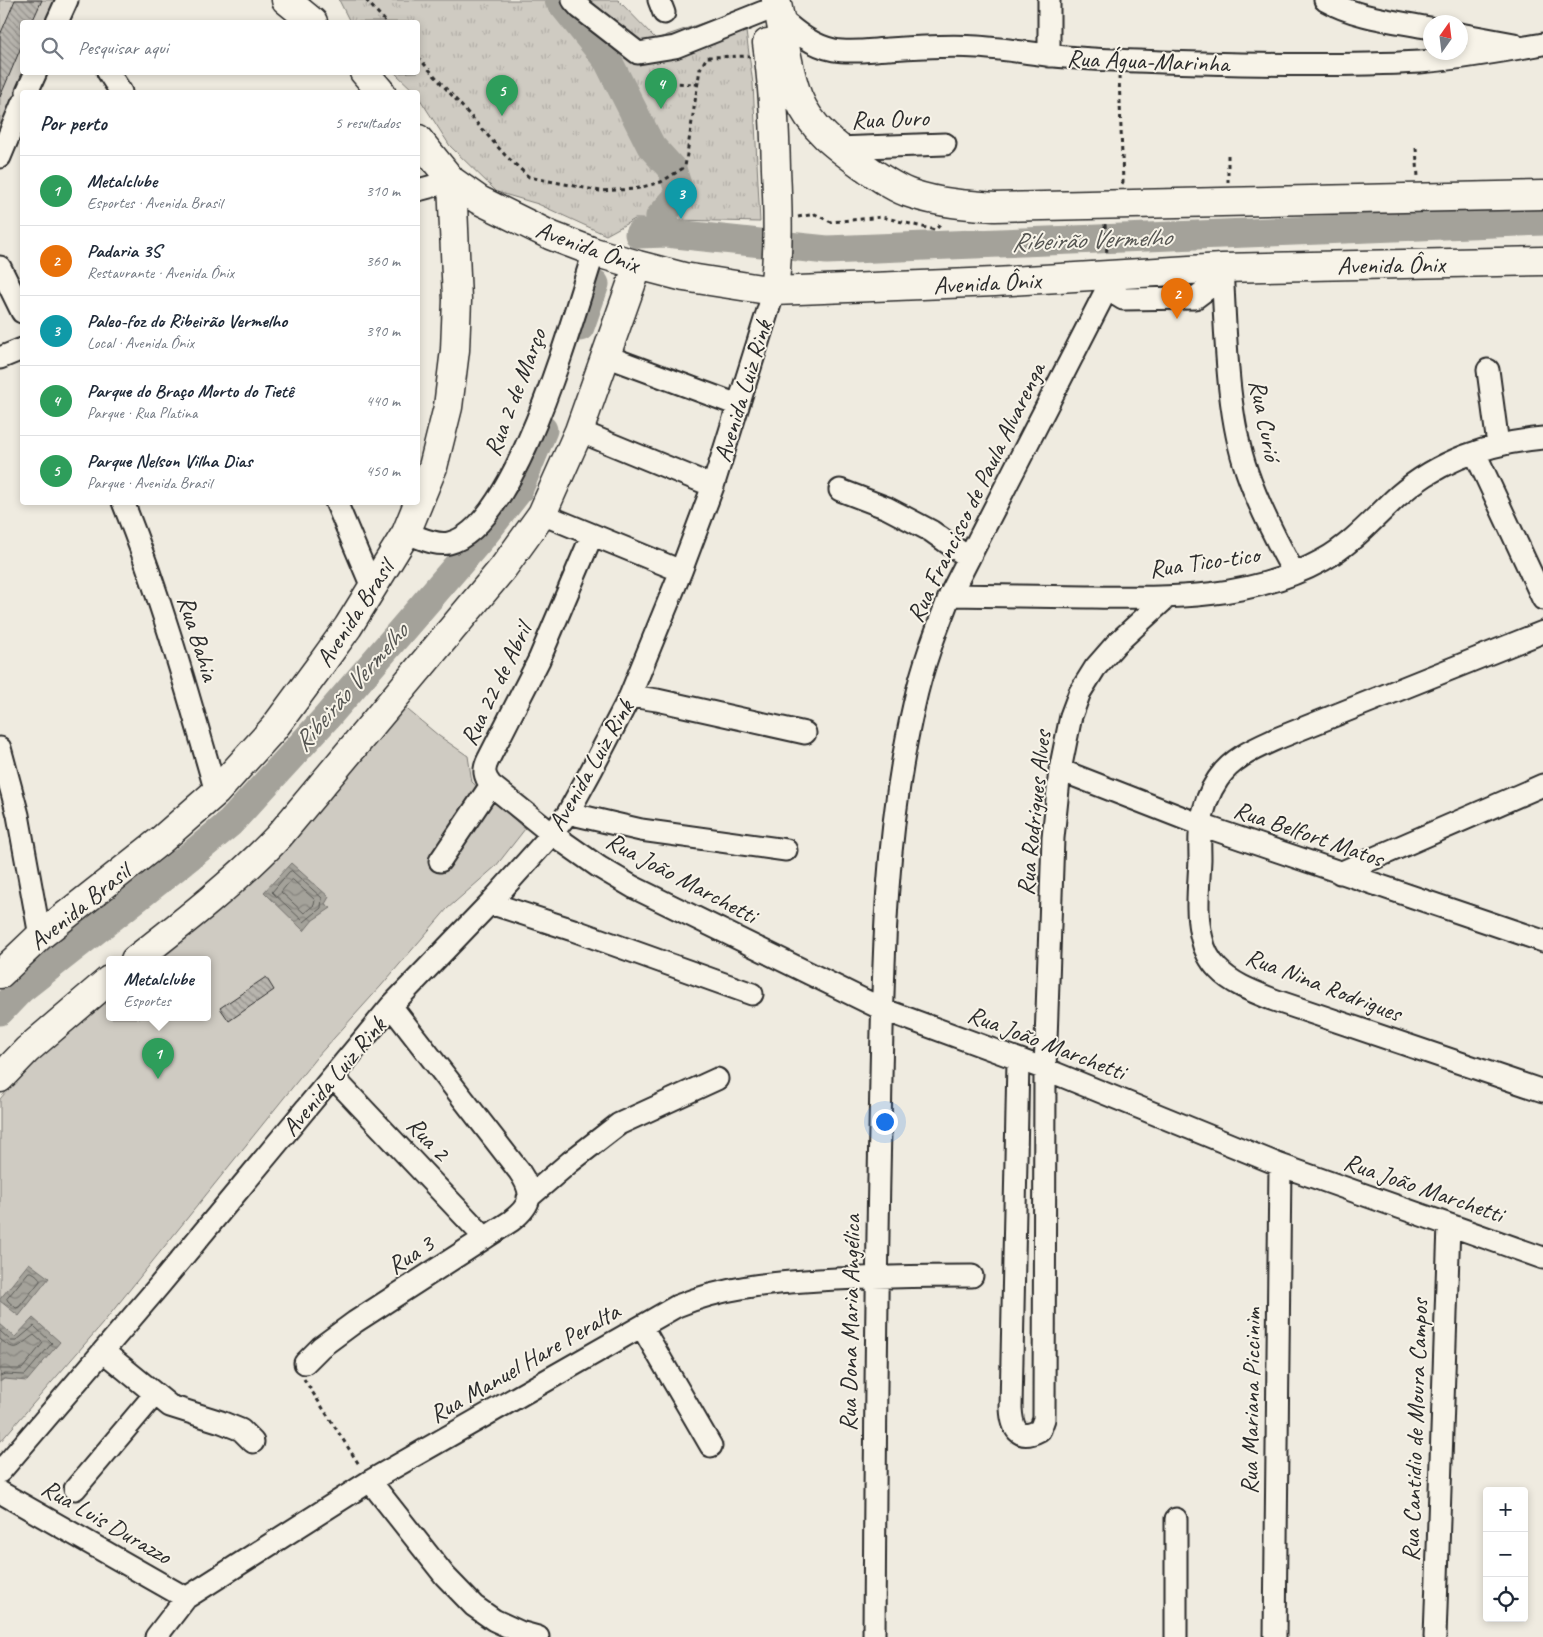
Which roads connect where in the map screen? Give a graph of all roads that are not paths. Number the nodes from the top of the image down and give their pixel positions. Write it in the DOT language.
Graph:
graph roads {
  1 [pos="286,0"];
  2 [pos="573,0"];
  3 [pos="1049,0"];
  4 [pos="1325,0"];
  5 [pos="770,8"];
  6 [pos="311,20"];
  7 [pos="1423,27"];
  8 [pos="1468,35"];
  9 [pos="1536,46"];
  10 [pos="1049,56"];
  11 [pos="35,75"];
  12 [pos="110,75"];
  13 [pos="367,75"];
  14 [pos="28,90"];
  15 [pos="119,90"];
  16 [pos="379,90"];
  17 [pos="20,109"];
  18 [pos="420,141"];
  19 [pos="945,144"];
  20 [pos="837,148"];
  21 [pos="0,157"];
  22 [pos="452,181"];
  23 [pos="420,189"];
  24 [pos="1543,196"];
  25 [pos="594,252"];
  26 [pos="1543,261"];
  27 [pos="638,266"];
  28 [pos="0,267"];
  29 [pos="1222,273"];
  30 [pos="1109,274"];
  31 [pos="774,291"];
  32 [pos="20,308"];
  33 [pos="20,351"];
  34 [pos="606,356"];
  35 [pos="0,358"];
  36 [pos="1488,370"];
  37 [pos="738,405"];
  38 [pos="579,431"];
  39 [pos="1543,438"];
  40 [pos="1498,446"];
  41 [pos="1475,453"];
  42 [pos="712,486"];
  43 [pos="840,490"];
  44 [pos="420,499"];
  45 [pos="124,505"];
  46 [pos="337,505"];
  47 [pos="418,505"];
  48 [pos="542,514"];
  49 [pos="406,533"];
  50 [pos="592,535"];
  51 [pos="969,558"];
  52 [pos="681,571"];
  53 [pos="1294,573"];
  54 [pos="372,587"];
  55 [pos="950,595"];
  56 [pos="1166,598"];
  57 [pos="1543,599"];
  58 [pos="1543,632"];
  59 [pos="630,696"];
  60 [pos="805,734"];
  61 [pos="0,748"];
  62 [pos="1060,770"];
  63 [pos="491,785"];
  64 [pos="1543,785"];
  65 [pos="216,792"];
  66 [pos="568,813"];
  67 [pos="1201,825"];
  68 [pos="552,834"];
  69 [pos="786,850"];
  70 [pos="440,862"];
  71 [pos="1340,873"];
  72 [pos="490,903"];
  73 [pos="40,936"];
  74 [pos="1543,941"];
  75 [pos="140,956"];
  76 [pos="0,974"];
  77 [pos="106,983"];
  78 [pos="752,994"];
  79 [pos="391,1006"];
  80 [pos="882,1009"];
  81 [pos="1018,1060"];
  82 [pos="1045,1068"];
  83 [pos="333,1077"];
  84 [pos="0,1078"];
  85 [pos="717,1079"];
  86 [pos="1543,1091"];
  87 [pos="1280,1165"];
  88 [pos="528,1191"];
  89 [pos="1449,1225"];
  90 [pos="485,1238"];
  91 [pos="1543,1258"];
  92 [pos="877,1276"];
  93 [pos="972,1276"];
  94 [pos="642,1326"];
  95 [pos="104,1352"];
  96 [pos="305,1363"];
  97 [pos="155,1394"];
  98 [pos="253,1442"];
  99 [pos="710,1446"];
  100 [pos="0,1472"];
  101 [pos="370,1481"];
  102 [pos="74,1489"];
  103 [pos="0,1492"];
  104 [pos="1176,1519"];
  105 [pos="186,1598"];
  106 [pos="156,1637"];
  107 [pos="538,1637"];
  108 [pos="874,1637"];
  109 [pos="1176,1637"];
  110 [pos="1274,1637"];
  111 [pos="1435,1637"];
  1 -- 6 [label="main road"];
  2 -- 5 [label="street"];
  3 -- 10 [label="street"];
  4 -- 7 [label="street"];
  5 -- 10 [label="street, Rua Água-Marinha"];
  5 -- 20 [label="main road"];
  5 -- 31 [label="main road, Avenida Luiz Rink"];
  8 -- 9 [label="street"];
  9 -- 10 [label="street, Rua Água-Marinha"];
  11 -- 14 [label="street"];
  12 -- 15 [label="street"];
  13 -- 16 [label="main road"];
  17 -- 21 [label="street"];
  18 -- 22 [label="main road"];
  19 -- 20 [label="street, Rua Ouro"];
  20 -- 24 [label="main road"];
  22 -- 23 [label="street"];
  22 -- 25 [label="main road, Avenida Ônix"];
  22 -- 44 [label="main road, Avenida Brasil"];
  25 -- 27 [label="main road, Avenida Ônix"];
  25 -- 49 [label="street, Rua 2 de Março"];
  26 -- 29 [label="main road, Avenida Ônix"];
  27 -- 31 [label="main road, Avenida Ônix"];
  27 -- 34 [label="main road"];
  28 -- 32 [label="street"];
  29 -- 30 [label="main road, Avenida Ônix"];
  29 -- 53 [label="street, Rua Curió"];
  30 -- 31 [label="main road, Avenida Ônix"];
  30 -- 51 [label="street, Rua Francisco de Paula Alvarenga"];
  31 -- 37 [label="street, Avenida Luiz Rink"];
  33 -- 35 [label="street"];
  34 -- 37 [label="street"];
  34 -- 38 [label="main road"];
  36 -- 40 [label="street"];
  37 -- 42 [label="street, Avenida Luiz Rink"];
  38 -- 42 [label="street"];
  38 -- 48 [label="main road"];
  39 -- 40 [label="street, Rua Tico-tico"];
  40 -- 41 [label="street, Rua Tico-tico"];
  41 -- 53 [label="street, Rua Tico-tico"];
  41 -- 57 [label="street"];
  42 -- 52 [label="street, Avenida Luiz Rink"];
  43 -- 51 [label="street"];
  45 -- 65 [label="street, Rua Bahia"];
  46 -- 54 [label="street"];
  47 -- 49 [label="main road, Avenida Brasil"];
  48 -- 50 [label="street"];
  48 -- 75 [label="main road"];
  49 -- 54 [label="main road, Avenida Brasil"];
  50 -- 52 [label="street"];
  50 -- 63 [label="street, Rua 22 de Abril"];
  51 -- 55 [label="street, Rua Francisco de Paula Alvarenga"];
  52 -- 59 [label="street, Avenida Luiz Rink"];
  53 -- 56 [label="street, Rua Tico-tico"];
  54 -- 65 [label="main road, Avenida Brasil"];
  55 -- 56 [label="street, Rua Tico-tico"];
  55 -- 80 [label="street, Rua Francisco de Paula Alvarenga"];
  56 -- 62 [label="street, Rua Rodrigues Alves"];
  58 -- 67 [label="street, Rua Nina Rodrigues"];
  59 -- 60 [label="street"];
  59 -- 66 [label="street, Avenida Luiz Rink"];
  61 -- 73 [label="street"];
  62 -- 67 [label="street, Rua Belfort Matos"];
  62 -- 82 [label="street, Rua Rodrigues Alves"];
  63 -- 68 [label="street, Rua 22 de Abril"];
  63 -- 70 [label="street"];
  64 -- 71 [label="street"];
  65 -- 73 [label="main road, Avenida Brasil"];
  66 -- 68 [label="street, Avenida Luiz Rink"];
  66 -- 69 [label="street"];
  67 -- 71 [label="street, Rua Belfort Matos"];
  67 -- 86 [label="street, Rua Nina Rodrigues"];
  68 -- 72 [label="street, Avenida Luiz Rink"];
  68 -- 80 [label="street, Rua João Marchetti"];
  71 -- 74 [label="street, Rua Belfort Matos"];
  72 -- 78 [label="street"];
  72 -- 79 [label="street, Avenida Luiz Rink"];
  73 -- 76 [label="main road, Avenida Brasil"];
  77 -- 84 [label="main road"];
  79 -- 83 [label="street, Avenida Luiz Rink"];
  79 -- 88 [label="street"];
  80 -- 81 [label="street, Rua João Marchetti"];
  80 -- 92 [label="street, Rua Dona Maria Angélica"];
  81 -- 82 [label="street, Rua João Marchetti"];
  81 -- 82 [label="street, Rua Rodrigues Alves"];
  82 -- 87 [label="street, Rua João Marchetti"];
  83 -- 90 [label="street, Rua 2"];
  83 -- 95 [label="street, Avenida Luiz Rink"];
  85 -- 88 [label="street, Rua 3"];
  87 -- 89 [label="street, Rua João Marchetti"];
  87 -- 110 [label="street, Rua Mariana Piccinim"];
  88 -- 90 [label="street, Rua 3"];
  89 -- 91 [label="street, Rua João Marchetti"];
  89 -- 111 [label="street, Rua Cantidio de Moura Campos"];
  90 -- 96 [label="street, Rua 3"];
  92 -- 93 [label="street, Rua Manuel Hare Peralta"];
  92 -- 94 [label="street, Rua Manuel Hare Peralta"];
  92 -- 108 [label="street, Rua Dona Maria Angélica"];
  94 -- 99 [label="street"];
  94 -- 101 [label="street, Rua Manuel Hare Peralta"];
  95 -- 97 [label="street"];
  95 -- 100 [label="street, Avenida Luiz Rink"];
  97 -- 98 [label="street"];
  97 -- 102 [label="street"];
  101 -- 105 [label="street, Rua Manuel Hare Peralta"];
  101 -- 107 [label="street"];
  103 -- 105 [label="street, Rua Luis Durazzo"];
  104 -- 109 [label="street"];
  105 -- 106 [label="street, Rua Manuel Hare Peralta"];
}
